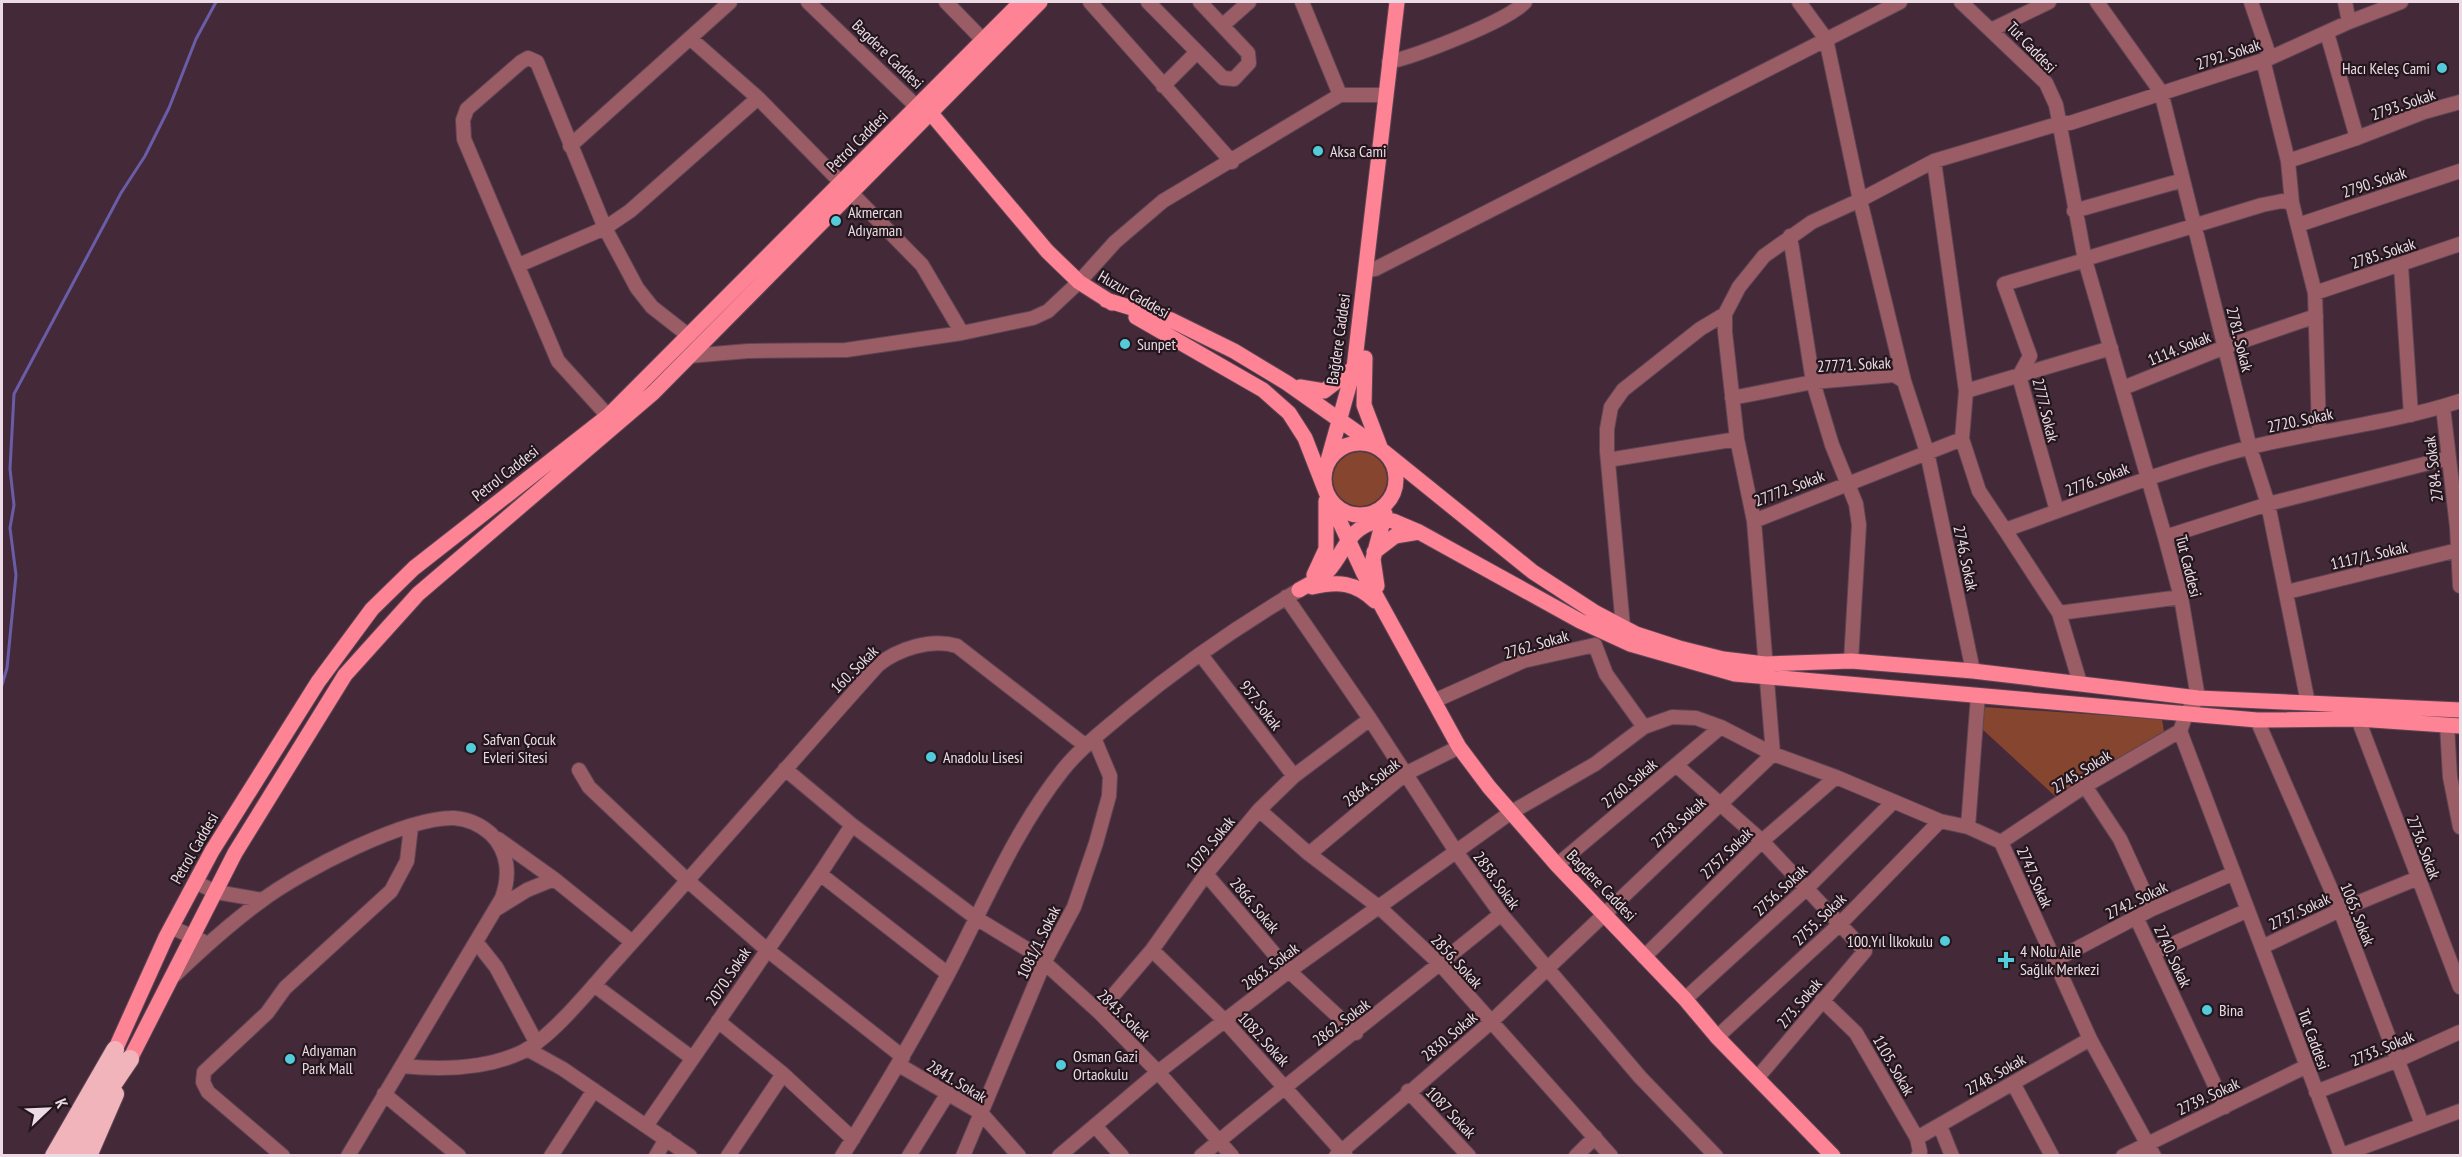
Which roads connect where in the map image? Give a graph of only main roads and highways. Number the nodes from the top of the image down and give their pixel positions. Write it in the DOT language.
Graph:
graph roads {
  1 [pos="1021,2"];
  2 [pos="1040,2"];
  3 [pos="1396,2"];
  4 [pos="923,109"];
  5 [pos="846,187"];
  6 [pos="1370,270"];
  7 [pos="1106,300"];
  8 [pos="1354,368"];
  9 [pos="1287,383"];
  10 [pos="1341,420"];
  11 [pos="1382,450"];
  12 [pos="1327,464"];
  13 [pos="1326,492"];
  14 [pos="1389,501"];
  15 [pos="1365,515"];
  16 [pos="1383,519"];
  17 [pos="1419,532"];
  18 [pos="1348,540"];
  19 [pos="1374,552"];
  20 [pos="1293,593"];
  21 [pos="1384,609"];
  22 [pos="1766,671"];
  23 [pos="2460,710"];
  24 [pos="2454,725"];
  25 [pos="122,1054"];
  26 [pos="54,1155"];
  27 [pos="62,1155"];
  28 [pos="72,1155"];
  29 [pos="88,1155"];
  30 [pos="1833,1155"];
  1 -- 4 [label="main road, Petrol Caddesi"];
  2 -- 4 [label="main road"];
  3 -- 6 [label="main road, Bağdere Caddesi"];
  4 -- 5 [label="main road, Petrol Caddesi"];
  4 -- 7 [label="main road, Huzur Caddesi"];
  5 -- 25 [label="main road"];
  5 -- 25 [label="main road, Petrol Caddesi"];
  6 -- 8 [label="main road, Bağdere Caddesi"];
  6 -- 11 [label="main road, Bağdere Caddesi"];
  7 -- 9 [label="main road"];
  7 -- 13 [label="main road, Huzur Caddesi"];
  8 -- 9 [label="main road"];
  8 -- 10 [label="main road, Bağdere Caddesi"];
  9 -- 10 [label="main road"];
  10 -- 11 [label="main road"];
  10 -- 12 [label="main road, Bağdere Caddesi"];
  11 -- 12 [label="main road"];
  11 -- 14 [label="main road"];
  11 -- 22 [label="main road"];
  12 -- 13 [label="main road"];
  13 -- 15 [label="main road"];
  13 -- 18 [label="main road"];
  13 -- 20 [label="main road"];
  14 -- 15 [label="main road"];
  14 -- 16 [label="main road"];
  15 -- 16 [label="main road"];
  16 -- 17 [label="main road"];
  16 -- 18 [label="main road"];
  16 -- 19 [label="main road"];
  17 -- 19 [label="main road"];
  17 -- 22 [label="main road"];
  18 -- 20 [label="main road"];
  18 -- 21 [label="main road"];
  19 -- 21 [label="main road"];
  20 -- 21 [label="main road"];
  21 -- 30 [label="main road, Bagdere Caddesi"];
  22 -- 23 [label="main road"];
  22 -- 24 [label="main road"];
  25 -- 26 [label="highway"];
  25 -- 27 [label="highway"];
  25 -- 28 [label="highway"];
  25 -- 29 [label="highway"];
}
